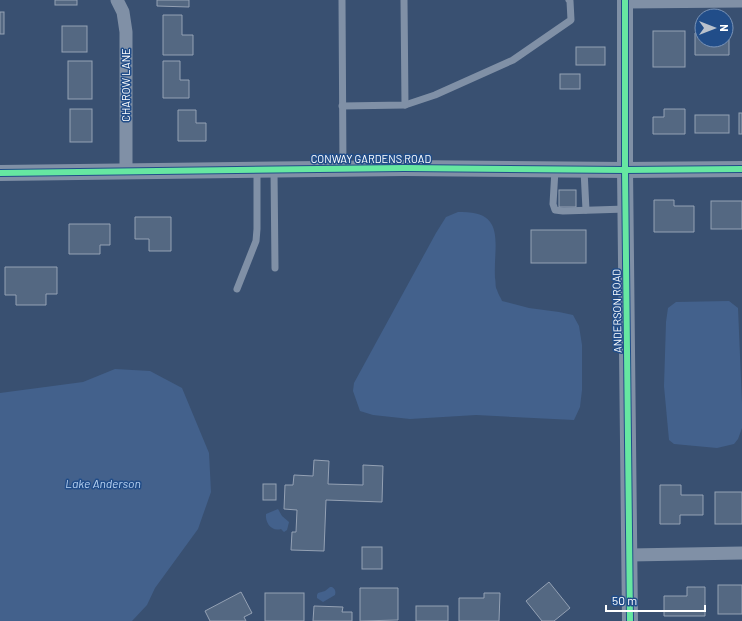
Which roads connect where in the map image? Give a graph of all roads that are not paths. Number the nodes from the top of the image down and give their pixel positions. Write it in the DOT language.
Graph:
graph roads {
  1 [pos="117,0"];
  2 [pos="342,0"];
  3 [pos="404,0"];
  4 [pos="569,0"];
  5 [pos="625,1"];
  6 [pos="742,1"];
  7 [pos="405,105"];
  8 [pos="342,106"];
  9 [pos="343,168"];
  10 [pos="274,169"];
  11 [pos="555,169"];
  12 [pos="742,169"];
  13 [pos="257,170"];
  14 [pos="584,170"];
  15 [pos="625,170"];
  16 [pos="126,171"];
  17 [pos="0,173"];
  18 [pos="626,209"];
  19 [pos="586,210"];
  20 [pos="274,268"];
  21 [pos="237,289"];
  22 [pos="742,553"];
  23 [pos="630,555"];
  24 [pos="630,621"];
  1 -- 16 [label="street, CHAROW LANE"];
  2 -- 8 [label="lane"];
  3 -- 7 [label="lane"];
  4 -- 7 [label="lane"];
  5 -- 6 [label="street"];
  5 -- 15 [label="street, ANDERSON ROAD"];
  7 -- 8 [label="lane"];
  8 -- 9 [label="lane"];
  9 -- 10 [label="street, CONWAY GARDENS ROAD"];
  9 -- 11 [label="street, CONWAY GARDENS ROAD"];
  10 -- 13 [label="street, CONWAY GARDENS ROAD"];
  10 -- 20 [label="lane"];
  11 -- 14 [label="street, CONWAY GARDENS ROAD"];
  11 -- 19 [label="lane"];
  12 -- 15 [label="street, CONWAY GARDENS ROAD"];
  13 -- 16 [label="street, CONWAY GARDENS ROAD"];
  13 -- 21 [label="lane"];
  14 -- 15 [label="street, CONWAY GARDENS ROAD"];
  14 -- 19 [label="lane"];
  15 -- 18 [label="street, ANDERSON ROAD"];
  16 -- 17 [label="street, CONWAY GARDENS ROAD"];
  18 -- 19 [label="lane"];
  18 -- 23 [label="street, ANDERSON ROAD"];
  22 -- 23 [label="street"];
  23 -- 24 [label="street, ANDERSON ROAD"];
}
